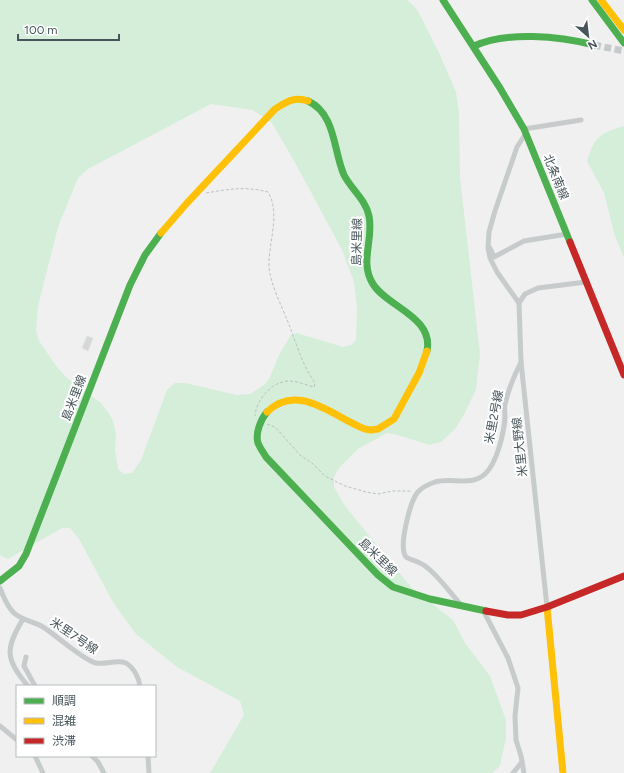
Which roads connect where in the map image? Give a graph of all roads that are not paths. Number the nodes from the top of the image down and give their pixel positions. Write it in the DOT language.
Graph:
graph roads {
  1 [pos="443,0"];
  2 [pos="592,0"];
  3 [pos="601,0"];
  4 [pos="624,30"];
  5 [pos="624,43"];
  6 [pos="594,45"];
  7 [pos="474,46"];
  8 [pos="581,120"];
  9 [pos="525,131"];
  10 [pos="567,234"];
  11 [pos="488,244"];
  12 [pos="586,282"];
  13 [pos="519,303"];
  14 [pos="521,362"];
  15 [pos="624,375"];
  16 [pos="624,576"];
  17 [pos="0,581"];
  18 [pos="0,588"];
  19 [pos="462,606"];
  20 [pos="547,607"];
  21 [pos="483,610"];
  22 [pos="23,619"];
  23 [pos="26,657"];
  24 [pos="27,685"];
  25 [pos="34,685"];
  26 [pos="140,685"];
  27 [pos="0,726"];
  28 [pos="16,739"];
  29 [pos="35,757"];
  30 [pos="93,757"];
  31 [pos="148,757"];
  32 [pos="522,762"];
  33 [pos="43,773"];
  34 [pos="104,773"];
  35 [pos="149,773"];
  36 [pos="513,773"];
  37 [pos="524,773"];
  38 [pos="564,773"];
  1 -- 7 [label="main road, 北条南線"];
  2 -- 5 [label="main road"];
  3 -- 4 [label="main road"];
  6 -- 7 [label="main road"];
  7 -- 9 [label="main road, 北条南線"];
  8 -- 9 [label="street"];
  9 -- 10 [label="main road, 北条南線"];
  9 -- 11 [label="street"];
  10 -- 11 [label="street"];
  10 -- 12 [label="main road, 北条南線"];
  11 -- 13 [label="street"];
  12 -- 13 [label="street"];
  12 -- 15 [label="main road, 北条南線"];
  13 -- 14 [label="street, 米里大野線"];
  14 -- 19 [label="street, 米里2号線"];
  14 -- 20 [label="street, 米里大野線"];
  16 -- 20 [label="main road, 島米里線"];
  17 -- 19 [label="main road, 島米里線"];
  18 -- 22 [label="street, 米里7号線"];
  19 -- 21 [label="main road, 島米里線"];
  20 -- 21 [label="main road, 島米里線"];
  20 -- 38 [label="main road, 米里大野線"];
  21 -- 32 [label="street"];
  22 -- 24 [label="street"];
  22 -- 26 [label="street, 米里7号線"];
  23 -- 25 [label="street"];
  27 -- 28 [label="street"];
  29 -- 33 [label="street"];
  30 -- 34 [label="street"];
  31 -- 35 [label="street"];
  32 -- 36 [label="street"];
  32 -- 37 [label="street"];
}
